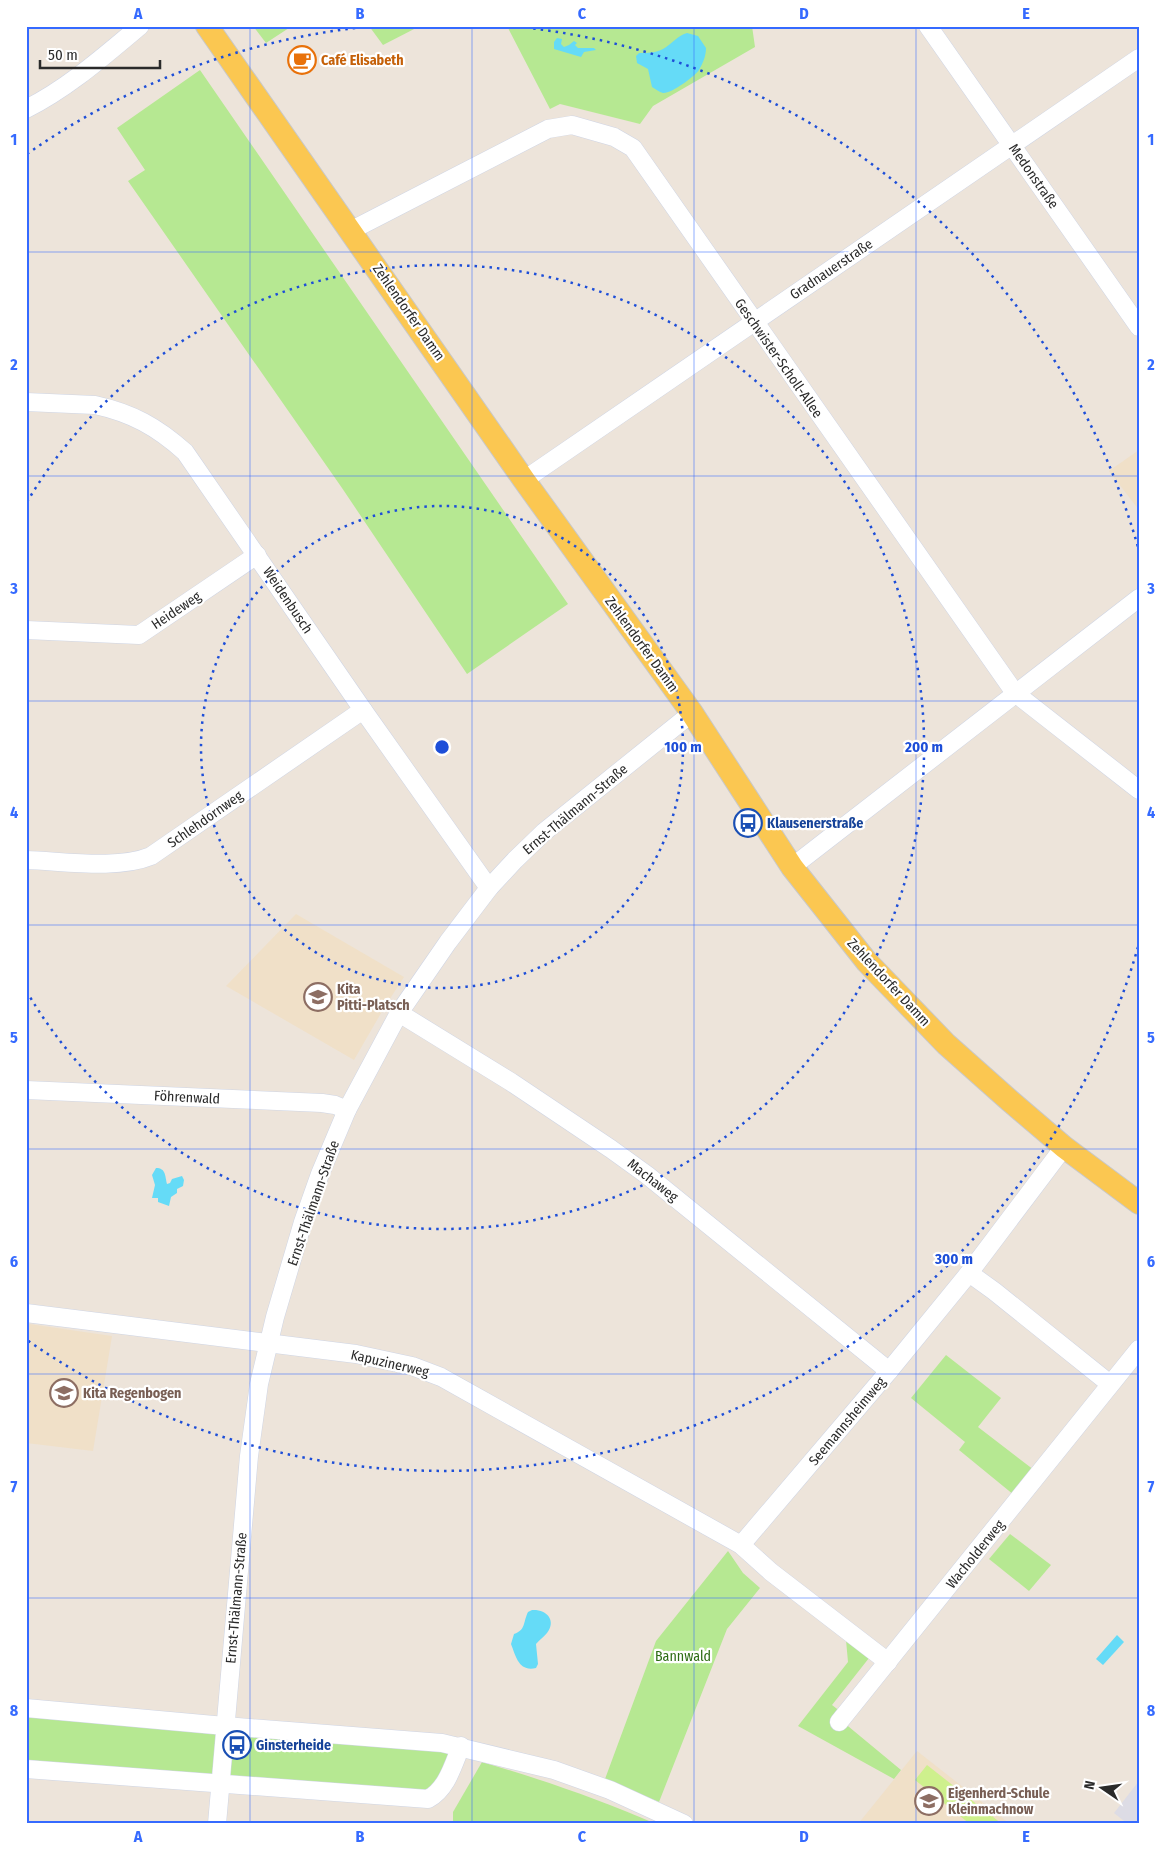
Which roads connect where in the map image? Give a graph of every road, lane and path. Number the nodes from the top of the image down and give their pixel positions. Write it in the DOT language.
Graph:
graph roads {
  1 [pos="140,26"];
  2 [pos="207,26"];
  3 [pos="928,26"];
  4 [pos="1139,58"];
  5 [pos="26,109"];
  6 [pos="1012,145"];
  7 [pos="352,230"];
  8 [pos="754,322"];
  9 [pos="1139,327"];
  10 [pos="26,402"];
  11 [pos="524,480"];
  12 [pos="257,555"];
  13 [pos="1139,598"];
  14 [pos="26,630"];
  15 [pos="1015,693"];
  16 [pos="363,710"];
  17 [pos="692,713"];
  18 [pos="1139,790"];
  19 [pos="26,860"];
  20 [pos="792,867"];
  21 [pos="489,888"];
  22 [pos="400,1013"];
  23 [pos="26,1090"];
  24 [pos="347,1110"];
  25 [pos="1064,1146"];
  26 [pos="1139,1203"];
  27 [pos="969,1273"];
  28 [pos="26,1313"];
  29 [pos="268,1342"];
  30 [pos="1139,1349"];
  31 [pos="889,1371"];
  32 [pos="1110,1384"];
  33 [pos="742,1545"];
  34 [pos="888,1662"];
  35 [pos="26,1708"];
  36 [pos="839,1722"];
  37 [pos="225,1726"];
  38 [pos="460,1746"];
  39 [pos="26,1769"];
  40 [pos="220,1784"];
  41 [pos="217,1824"];
  42 [pos="684,1824"];
  1 -- 5 [label="street"];
  2 -- 7 [label="main road, Zehlendorfer Damm"];
  3 -- 6 [label="street, Medonstraße"];
  4 -- 6 [label="street, Gradnauerstraße"];
  6 -- 8 [label="street, Gradnauerstraße"];
  6 -- 9 [label="street, Medonstraße"];
  7 -- 8 [label="street, Geschwister-Scholl-Allee"];
  7 -- 11 [label="main road, Zehlendorfer Damm"];
  8 -- 11 [label="street, Gradnauerstraße"];
  8 -- 15 [label="street, Geschwister-Scholl-Allee"];
  10 -- 12 [label="street, Weidenbusch"];
  11 -- 17 [label="main road, Zehlendorfer Damm"];
  12 -- 14 [label="street, Heideweg"];
  12 -- 16 [label="street, Weidenbusch"];
  13 -- 15 [label="street"];
  15 -- 18 [label="street, Geschwister-Scholl-Allee"];
  15 -- 20 [label="street"];
  16 -- 19 [label="street, Schlehdornweg"];
  16 -- 21 [label="street, Weidenbusch"];
  17 -- 20 [label="main road, Zehlendorfer Damm"];
  17 -- 21 [label="street, Ernst-Thälmann-Straße"];
  20 -- 25 [label="main road, Zehlendorfer Damm"];
  21 -- 22 [label="street, Ernst-Thälmann-Straße"];
  22 -- 24 [label="street, Ernst-Thälmann-Straße"];
  22 -- 31 [label="street, Machaweg"];
  23 -- 24 [label="street, Föhrenwald"];
  24 -- 29 [label="street, Ernst-Thälmann-Straße"];
  25 -- 26 [label="main road, Zehlendorfer Damm"];
  25 -- 27 [label="street, Seemannsheimweg"];
  27 -- 31 [label="street, Seemannsheimweg"];
  27 -- 32 [label="street"];
  28 -- 29 [label="street, Kapuzinerweg"];
  29 -- 33 [label="street, Kapuzinerweg"];
  29 -- 37 [label="street, Ernst-Thälmann-Straße"];
  30 -- 32 [label="street, Wacholderweg"];
  31 -- 33 [label="street, Seemannsheimweg"];
  32 -- 34 [label="street, Wacholderweg"];
  33 -- 34 [label="street"];
  34 -- 36 [label="street, Wacholderweg"];
  35 -- 37 [label="street"];
  37 -- 38 [label="street"];
  37 -- 40 [label="street, Ernst-Thälmann-Straße"];
  38 -- 40 [label="street"];
  38 -- 42 [label="street"];
  39 -- 40 [label="street"];
  40 -- 41 [label="street, Ernst-Thälmann-Straße"];
}
